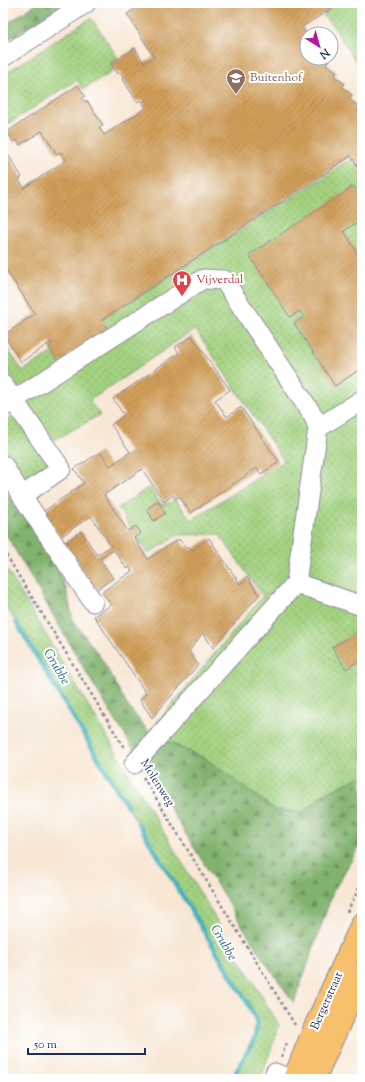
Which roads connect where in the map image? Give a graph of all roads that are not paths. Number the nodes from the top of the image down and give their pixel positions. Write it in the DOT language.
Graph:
graph roads {
  1 [pos="86,3"];
  2 [pos="3,57"];
  3 [pos="6,398"];
  4 [pos="362,400"];
  5 [pos="318,428"];
  6 [pos="3,465"];
  7 [pos="22,496"];
  8 [pos="296,583"];
  9 [pos="93,602"];
  10 [pos="362,606"];
  11 [pos="134,764"];
  12 [pos="362,924"];
  13 [pos="362,973"];
  14 [pos="286,1077"];
  15 [pos="314,1079"];
  1 -- 2 [label="lane"];
  3 -- 5 [label="lane"];
  3 -- 7 [label="lane"];
  4 -- 5 [label="lane"];
  5 -- 8 [label="lane"];
  6 -- 7 [label="lane"];
  7 -- 9 [label="lane"];
  8 -- 10 [label="lane"];
  8 -- 11 [label="lane"];
  12 -- 14 [label="main road, Bergerstraat"];
  13 -- 15 [label="main road, Bergerstraat"];
}
